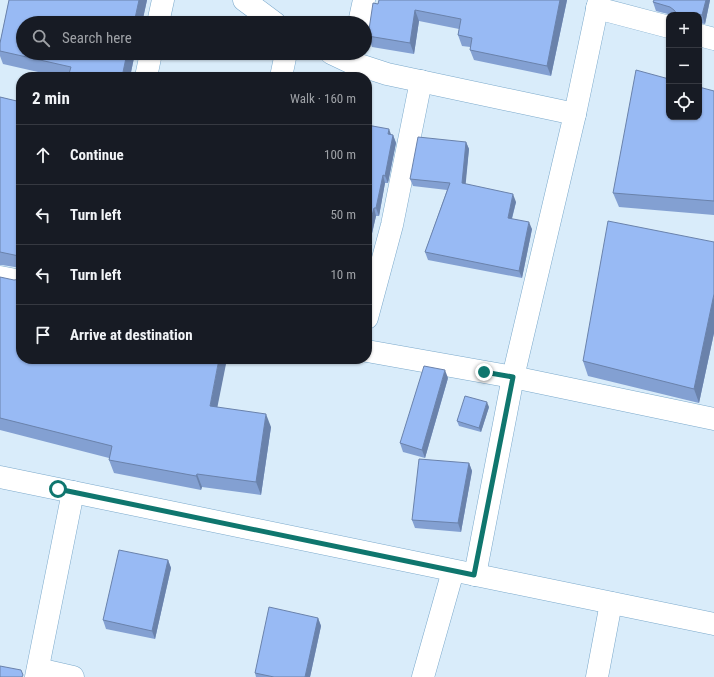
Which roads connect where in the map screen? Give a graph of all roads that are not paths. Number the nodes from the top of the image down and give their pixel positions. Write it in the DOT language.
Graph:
graph roads {
  1 [pos="163,0"];
  2 [pos="364,0"];
  3 [pos="248,1"];
  4 [pos="598,4"];
  5 [pos="160,16"];
  6 [pos="267,16"];
  7 [pos="361,16"];
  8 [pos="666,26"];
  9 [pos="702,36"];
  10 [pos="714,39"];
  11 [pos="150,60"];
  12 [pos="285,60"];
  13 [pos="356,60"];
  14 [pos="147,72"];
  15 [pos="282,72"];
  16 [pos="421,81"];
  17 [pos="575,114"];
  18 [pos="0,277"];
  19 [pos="16,280"];
  20 [pos="372,299"];
  21 [pos="372,352"];
  22 [pos="513,377"];
  23 [pos="713,414"];
  24 [pos="0,477"];
  25 [pos="73,492"];
  26 [pos="453,571"];
  27 [pos="474,575"];
  28 [pos="611,603"];
  29 [pos="714,624"];
  30 [pos="37,673"];
  31 [pos="73,677"];
  32 [pos="423,677"];
  33 [pos="597,677"];
  1 -- 5 [label="street"];
  2 -- 7 [label="street"];
  3 -- 6 [label="street"];
  4 -- 8 [label="street"];
  4 -- 17 [label="street"];
  9 -- 10 [label="street"];
  11 -- 14 [label="street"];
  12 -- 15 [label="street"];
  13 -- 16 [label="street"];
  16 -- 17 [label="street"];
  16 -- 20 [label="street"];
  17 -- 22 [label="street"];
  18 -- 19 [label="street"];
  21 -- 22 [label="street"];
  22 -- 23 [label="street"];
  22 -- 27 [label="street"];
  24 -- 25 [label="street"];
  25 -- 26 [label="street"];
  25 -- 30 [label="street"];
  26 -- 27 [label="street"];
  26 -- 32 [label="street"];
  27 -- 28 [label="street"];
  28 -- 29 [label="street"];
  28 -- 33 [label="street"];
  30 -- 31 [label="street"];
}
